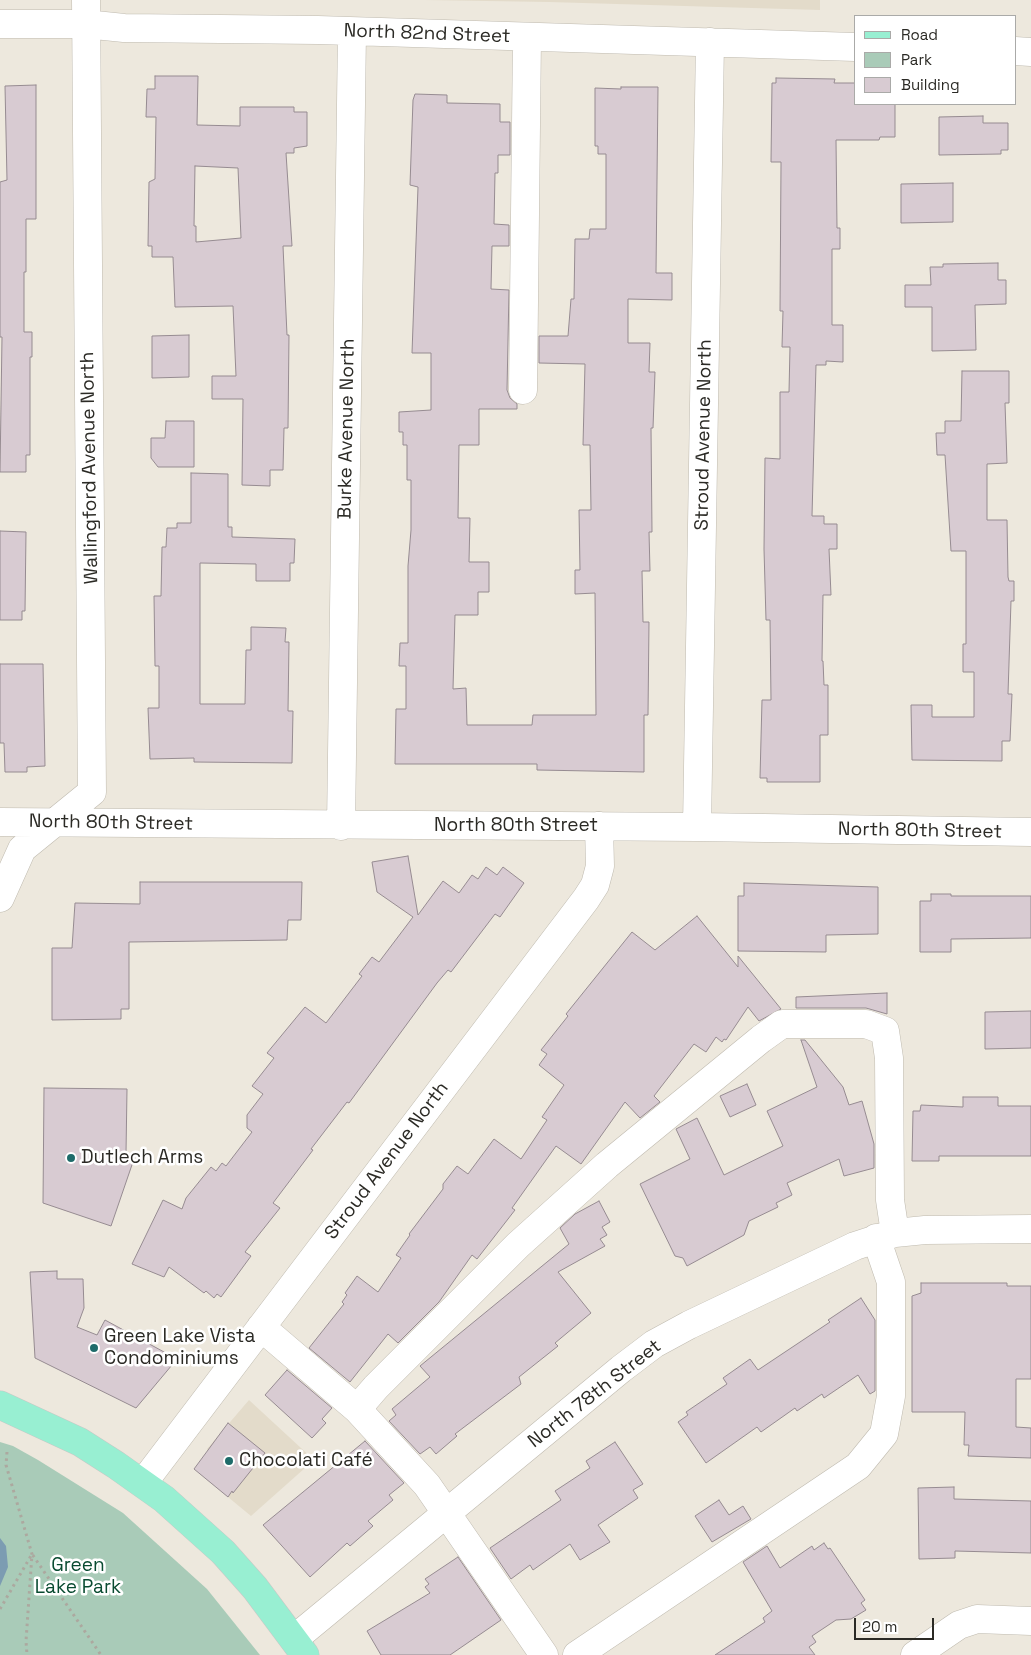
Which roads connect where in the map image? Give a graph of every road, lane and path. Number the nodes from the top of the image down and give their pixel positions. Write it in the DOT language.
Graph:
graph roads {
  1 [pos="86,12"];
  2 [pos="0,24"];
  3 [pos="352,32"];
  4 [pos="527,37"];
  5 [pos="710,42"];
  6 [pos="854,47"];
  7 [pos="1016,52"];
  8 [pos="1031,52"];
  9 [pos="523,390"];
  10 [pos="0,822"];
  11 [pos="55,822"];
  12 [pos="341,826"];
  13 [pos="599,826"];
  14 [pos="697,827"];
  15 [pos="1031,832"];
  16 [pos="0,898"];
  17 [pos="1031,1229"];
  18 [pos="886,1236"];
  19 [pos="261,1327"];
  20 [pos="0,1405"];
  21 [pos="357,1409"];
  22 [pos="7,1452"];
  23 [pos="143,1483"];
  24 [pos="448,1513"];
  25 [pos="32,1554"];
  26 [pos="0,1609"];
  27 [pos="1031,1621"];
  28 [pos="300,1647"];
  29 [pos="28,1655"];
  30 [pos="101,1655"];
  31 [pos="544,1655"];
  32 [pos="577,1655"];
  33 [pos="915,1655"];
  1 -- 2 [label="street, North 82nd Street"];
  1 -- 3 [label="street, North 82nd Street"];
  1 -- 11 [label="street, Wallingford Avenue North"];
  3 -- 4 [label="street, North 82nd Street"];
  3 -- 12 [label="street, Burke Avenue North"];
  4 -- 5 [label="street, North 82nd Street"];
  4 -- 9 [label="street"];
  5 -- 6 [label="street, North 82nd Street"];
  5 -- 14 [label="street, Stroud Avenue North"];
  7 -- 8 [label="street"];
  10 -- 11 [label="street, North 80th Street"];
  11 -- 12 [label="street, North 80th Street"];
  11 -- 16 [label="street, Wallingford Avenue North"];
  12 -- 13 [label="street, North 80th Street"];
  13 -- 14 [label="street, North 80th Street"];
  13 -- 19 [label="street, Stroud Avenue North"];
  14 -- 15 [label="street, North 80th Street"];
  17 -- 18 [label="street, North 78th Street"];
  18 -- 21 [label="street"];
  18 -- 24 [label="street, North 78th Street"];
  18 -- 32 [label="street"];
  19 -- 21 [label="street"];
  19 -- 23 [label="street, Stroud Avenue North"];
  20 -- 23 [label="main road"];
  21 -- 24 [label="street"];
  22 -- 25 [label="path"];
  23 -- 28 [label="main road"];
  24 -- 28 [label="street, North 78th Street"];
  24 -- 31 [label="street"];
  25 -- 26 [label="path"];
  25 -- 29 [label="path"];
  25 -- 30 [label="path"];
  27 -- 33 [label="street"];
}
